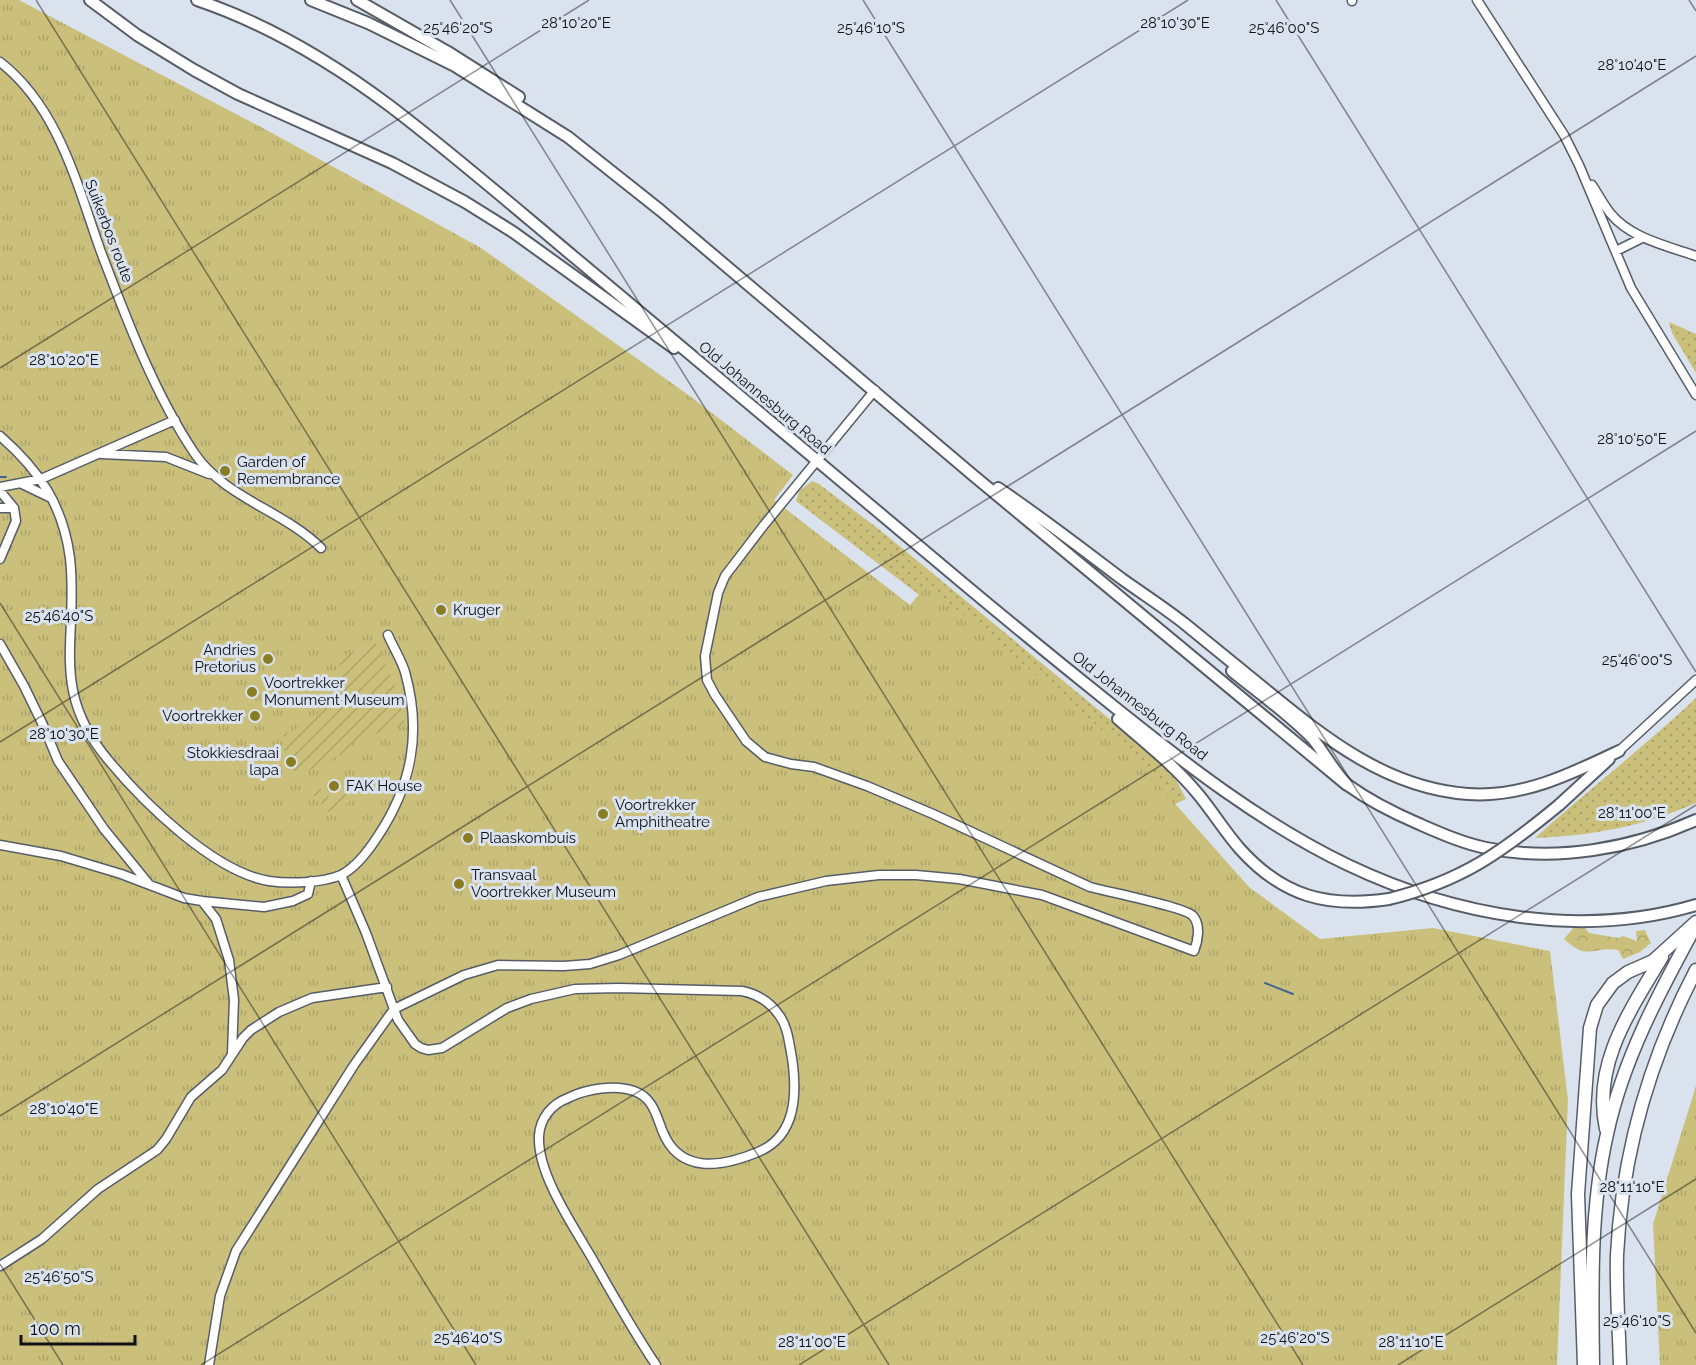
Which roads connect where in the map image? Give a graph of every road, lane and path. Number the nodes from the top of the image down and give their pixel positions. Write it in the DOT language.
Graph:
graph roads {
  1 [pos="197,0"];
  2 [pos="311,0"];
  3 [pos="357,0"];
  4 [pos="1477,0"];
  5 [pos="93,3"];
  6 [pos="0,62"];
  7 [pos="568,137"];
  8 [pos="1579,165"];
  9 [pos="1642,238"];
  10 [pos="1616,251"];
  11 [pos="1696,256"];
  12 [pos="875,390"];
  13 [pos="1696,395"];
  14 [pos="744,400"];
  15 [pos="175,420"];
  16 [pos="0,436"];
  17 [pos="93,456"];
  18 [pos="817,460"];
  19 [pos="974,476"];
  20 [pos="41,479"];
  21 [pos="219,479"];
  22 [pos="21,484"];
  23 [pos="0,489"];
  24 [pos="52,498"];
  25 [pos="0,508"];
  26 [pos="14,508"];
  27 [pos="321,548"];
  28 [pos="0,559"];
  29 [pos="1156,604"];
  30 [pos="1005,619"];
  31 [pos="388,635"];
  32 [pos="0,644"];
  33 [pos="1696,680"];
  34 [pos="1618,751"];
  35 [pos="1347,785"];
  36 [pos="1696,820"];
  37 [pos="0,845"];
  38 [pos="341,874"];
  39 [pos="311,881"];
  40 [pos="148,884"];
  41 [pos="202,901"];
  42 [pos="1696,905"];
  43 [pos="1696,923"];
  44 [pos="1666,950"];
  45 [pos="1696,970"];
  46 [pos="387,987"];
  47 [pos="394,1009"];
  48 [pos="232,1054"];
  49 [pos="1607,1134"];
  50 [pos="0,1266"];
  51 [pos="208,1365"];
  52 [pos="656,1365"];
  53 [pos="1584,1365"];
  54 [pos="1593,1365"];
  55 [pos="1620,1365"];
  1 -- 14 [label="main road, Old Johannesburg Road"];
  2 -- 7 [label="main road"];
  3 -- 7 [label="main road"];
  4 -- 8 [label="street"];
  5 -- 14 [label="main road"];
  6 -- 15 [label="street, Suikerbos route"];
  7 -- 12 [label="main road"];
  8 -- 9 [label="street"];
  8 -- 10 [label="street"];
  9 -- 10 [label="street"];
  9 -- 11 [label="street"];
  10 -- 13 [label="street"];
  12 -- 18 [label="street"];
  12 -- 19 [label="main road"];
  14 -- 18 [label="main road, Old Johannesburg Road"];
  15 -- 17 [label="street"];
  15 -- 21 [label="street, Suikerbos route"];
  16 -- 20 [label="street"];
  17 -- 20 [label="street"];
  17 -- 21 [label="street"];
  18 -- 30 [label="main road, Old Johannesburg Road"];
  18 -- 47 [label="street"];
  19 -- 29 [label="main road"];
  19 -- 35 [label="main road"];
  20 -- 22 [label="street"];
  20 -- 24 [label="street"];
  21 -- 27 [label="street"];
  22 -- 23 [label="street"];
  22 -- 24 [label="street"];
  23 -- 26 [label="street"];
  24 -- 39 [label="street"];
  25 -- 26 [label="street"];
  26 -- 28 [label="street"];
  29 -- 34 [label="main road"];
  29 -- 35 [label="main road"];
  30 -- 34 [label="main road, bridge"];
  30 -- 42 [label="main road, Old Johannesburg Road"];
  31 -- 38 [label="street"];
  32 -- 40 [label="street"];
  33 -- 34 [label="street"];
  35 -- 36 [label="main road"];
  37 -- 40 [label="street"];
  38 -- 39 [label="street"];
  38 -- 46 [label="street"];
  39 -- 41 [label="street"];
  40 -- 41 [label="street"];
  41 -- 48 [label="street"];
  43 -- 44 [label="highway"];
  43 -- 49 [label="highway"];
  44 -- 49 [label="highway"];
  44 -- 53 [label="highway"];
  45 -- 55 [label="highway"];
  46 -- 47 [label="street"];
  46 -- 48 [label="street"];
  47 -- 51 [label="street"];
  47 -- 52 [label="street"];
  48 -- 50 [label="street"];
  49 -- 54 [label="highway"];
}
